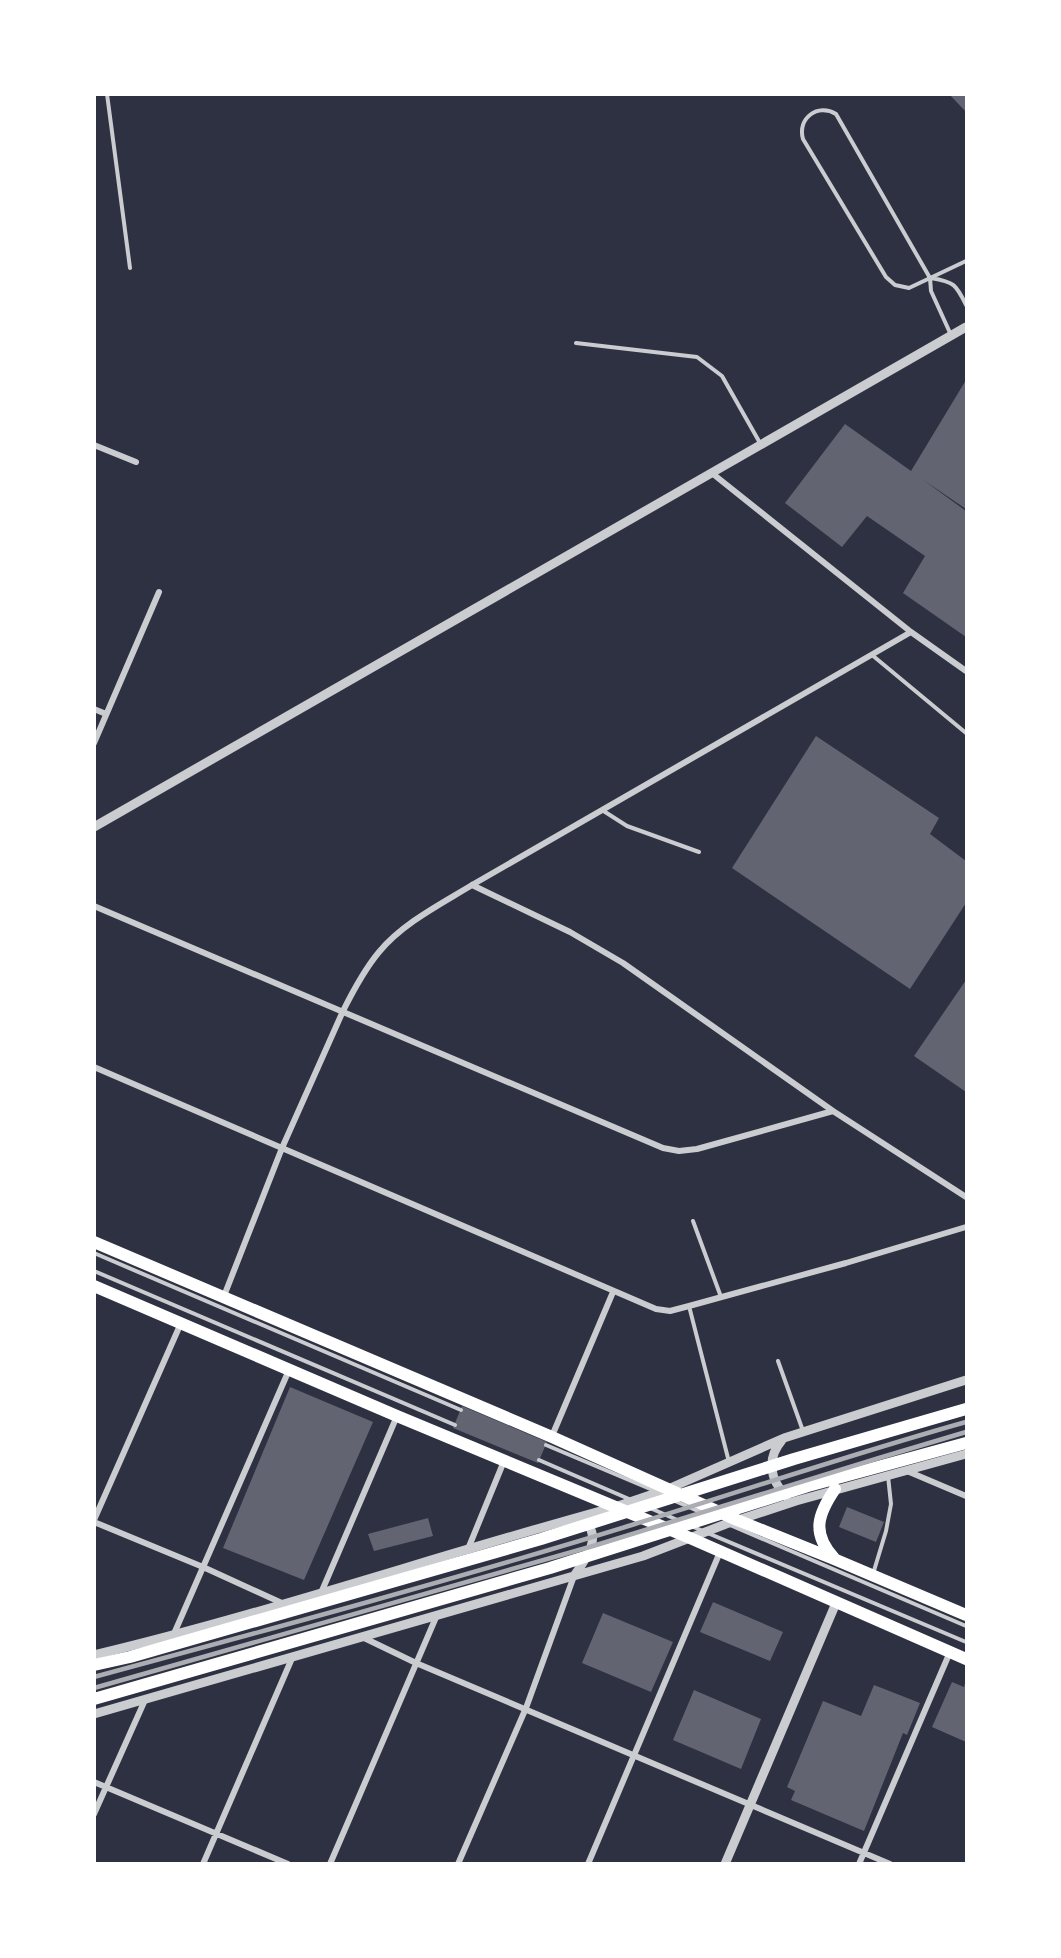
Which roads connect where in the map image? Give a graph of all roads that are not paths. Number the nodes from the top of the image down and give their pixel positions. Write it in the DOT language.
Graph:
graph roads {
  1 [pos="107,94"];
  2 [pos="966,261"];
  3 [pos="130,268"];
  4 [pos="930,278"];
  5 [pos="966,305"];
  6 [pos="966,327"];
  7 [pos="951,335"];
  8 [pos="576,343"];
  9 [pos="94,445"];
  10 [pos="761,446"];
  11 [pos="136,462"];
  12 [pos="713,474"];
  13 [pos="159,592"];
  14 [pos="911,632"];
  15 [pos="872,654"];
  16 [pos="966,671"];
  17 [pos="94,709"];
  18 [pos="106,714"];
  19 [pos="966,733"];
  20 [pos="94,742"];
  21 [pos="601,810"];
  22 [pos="94,827"];
  23 [pos="699,852"];
  24 [pos="472,885"];
  25 [pos="94,906"];
  26 [pos="343,1011"];
  27 [pos="94,1067"];
  28 [pos="833,1111"];
  29 [pos="282,1148"];
  30 [pos="966,1197"];
  31 [pos="693,1221"];
  32 [pos="966,1227"];
  33 [pos="94,1242"];
  34 [pos="94,1253"];
  35 [pos="94,1270"];
  36 [pos="94,1286"];
  37 [pos="613,1292"];
  38 [pos="224,1296"];
  39 [pos="722,1298"];
  40 [pos="689,1306"];
  41 [pos="182,1323"];
  42 [pos="778,1361"];
  43 [pos="289,1369"];
  44 [pos="966,1380"];
  45 [pos="966,1409"];
  46 [pos="461,1410"];
  47 [pos="397,1416"];
  48 [pos="454,1425"];
  49 [pos="803,1432"];
  50 [pos="784,1438"];
  51 [pos="549,1441"];
  52 [pos="966,1443"];
  53 [pos="966,1454"];
  54 [pos="539,1460"];
  55 [pos="504,1461"];
  56 [pos="729,1462"];
  57 [pos="907,1470"];
  58 [pos="887,1475"];
  59 [pos="835,1489"];
  60 [pos="662,1491"];
  61 [pos="966,1496"];
  62 [pos="632,1500"];
  63 [pos="796,1501"];
  64 [pos="615,1506"];
  65 [pos="574,1518"];
  66 [pos="94,1521"];
  67 [pos="732,1522"];
  68 [pos="705,1532"];
  69 [pos="690,1538"];
  70 [pos="468,1549"];
  71 [pos="720,1551"];
  72 [pos="834,1559"];
  73 [pos="202,1567"];
  74 [pos="873,1575"];
  75 [pos="574,1576"];
  76 [pos="321,1594"];
  77 [pos="837,1603"];
  78 [pos="285,1605"];
  79 [pos="437,1615"];
  80 [pos="966,1615"];
  81 [pos="966,1626"];
  82 [pos="172,1636"];
  83 [pos="362,1636"];
  84 [pos="966,1642"];
  85 [pos="950,1652"];
  86 [pos="94,1655"];
  87 [pos="293,1656"];
  88 [pos="966,1659"];
  89 [pos="416,1662"];
  90 [pos="94,1665"];
  91 [pos="94,1699"];
  92 [pos="146,1700"];
  93 [pos="526,1708"];
  94 [pos="94,1714"];
  95 [pos="634,1755"];
  96 [pos="94,1782"];
  97 [pos="106,1786"];
  98 [pos="750,1803"];
  99 [pos="94,1814"];
  100 [pos="215,1834"];
  101 [pos="864,1852"];
  102 [pos="202,1863"];
  103 [pos="288,1863"];
  104 [pos="330,1863"];
  105 [pos="458,1863"];
  106 [pos="588,1863"];
  107 [pos="725,1863"];
  108 [pos="859,1863"];
  109 [pos="890,1863"];
  1 -- 3 [label="lane"];
  2 -- 4 [label="lane"];
  4 -- 4 [label="lane"];
  4 -- 5 [label="lane"];
  4 -- 7 [label="lane"];
  6 -- 7 [label="street"];
  7 -- 10 [label="street"];
  8 -- 10 [label="lane"];
  9 -- 11 [label="street"];
  10 -- 12 [label="street"];
  12 -- 14 [label="street"];
  12 -- 22 [label="street"];
  13 -- 18 [label="street"];
  14 -- 15 [label="street"];
  14 -- 16 [label="street"];
  15 -- 19 [label="lane"];
  15 -- 21 [label="street"];
  17 -- 18 [label="street"];
  18 -- 20 [label="street"];
  21 -- 23 [label="lane"];
  21 -- 24 [label="street"];
  24 -- 26 [label="street"];
  24 -- 28 [label="street"];
  25 -- 26 [label="street"];
  26 -- 28 [label="street"];
  26 -- 29 [label="street"];
  27 -- 29 [label="street"];
  28 -- 30 [label="street"];
  29 -- 37 [label="street"];
  29 -- 38 [label="street"];
  31 -- 39 [label="lane"];
  32 -- 39 [label="street"];
  33 -- 38 [label="main road"];
  34 -- 46 [label="lane"];
  35 -- 48 [label="lane"];
  36 -- 41 [label="main road"];
  37 -- 40 [label="street"];
  37 -- 51 [label="street"];
  38 -- 51 [label="main road"];
  39 -- 40 [label="street"];
  40 -- 56 [label="lane"];
  41 -- 43 [label="main road"];
  41 -- 66 [label="street"];
  42 -- 49 [label="lane"];
  43 -- 47 [label="main road"];
  43 -- 73 [label="street"];
  44 -- 49 [label="street"];
  45 -- 90 [label="main road"];
  47 -- 55 [label="main road"];
  47 -- 76 [label="street"];
  49 -- 50 [label="street"];
  50 -- 56 [label="street"];
  50 -- 63 [label="street"];
  51 -- 60 [label="main road"];
  52 -- 91 [label="main road"];
  53 -- 57 [label="street"];
  54 -- 62 [label="lane"];
  55 -- 64 [label="main road"];
  55 -- 70 [label="street"];
  56 -- 60 [label="street"];
  57 -- 58 [label="street"];
  57 -- 61 [label="street"];
  58 -- 59 [label="street"];
  58 -- 74 [label="lane"];
  59 -- 63 [label="street"];
  59 -- 72 [label="main road"];
  60 -- 62 [label="street"];
  60 -- 67 [label="main road"];
  62 -- 64 [label="street"];
  62 -- 68 [label="lane"];
  63 -- 67 [label="street"];
  64 -- 65 [label="street"];
  64 -- 69 [label="main road"];
  65 -- 70 [label="street"];
  65 -- 75 [label="street"];
  66 -- 73 [label="street"];
  67 -- 68 [label="street"];
  67 -- 72 [label="main road"];
  67 -- 81 [label="lane"];
  68 -- 69 [label="street"];
  68 -- 84 [label="lane"];
  69 -- 71 [label="main road"];
  69 -- 75 [label="street"];
  70 -- 76 [label="street"];
  71 -- 77 [label="main road"];
  71 -- 95 [label="street"];
  72 -- 74 [label="main road"];
  73 -- 78 [label="street"];
  73 -- 82 [label="street"];
  74 -- 80 [label="main road"];
  75 -- 79 [label="street"];
  75 -- 93 [label="street"];
  76 -- 78 [label="street"];
  77 -- 85 [label="main road"];
  77 -- 98 [label="street"];
  78 -- 82 [label="street"];
  79 -- 83 [label="street"];
  79 -- 89 [label="street"];
  82 -- 86 [label="street"];
  83 -- 87 [label="street"];
  83 -- 89 [label="street"];
  85 -- 88 [label="main road"];
  85 -- 101 [label="street"];
  87 -- 92 [label="street"];
  87 -- 100 [label="street"];
  89 -- 93 [label="street"];
  89 -- 104 [label="street"];
  92 -- 94 [label="street"];
  92 -- 97 [label="street"];
  93 -- 95 [label="street"];
  93 -- 105 [label="street"];
  95 -- 98 [label="street"];
  95 -- 106 [label="street"];
  96 -- 97 [label="street"];
  97 -- 99 [label="street"];
  97 -- 100 [label="street"];
  98 -- 101 [label="street"];
  98 -- 107 [label="street"];
  100 -- 102 [label="street"];
  100 -- 103 [label="street"];
  101 -- 108 [label="street"];
  101 -- 109 [label="street"];
}
